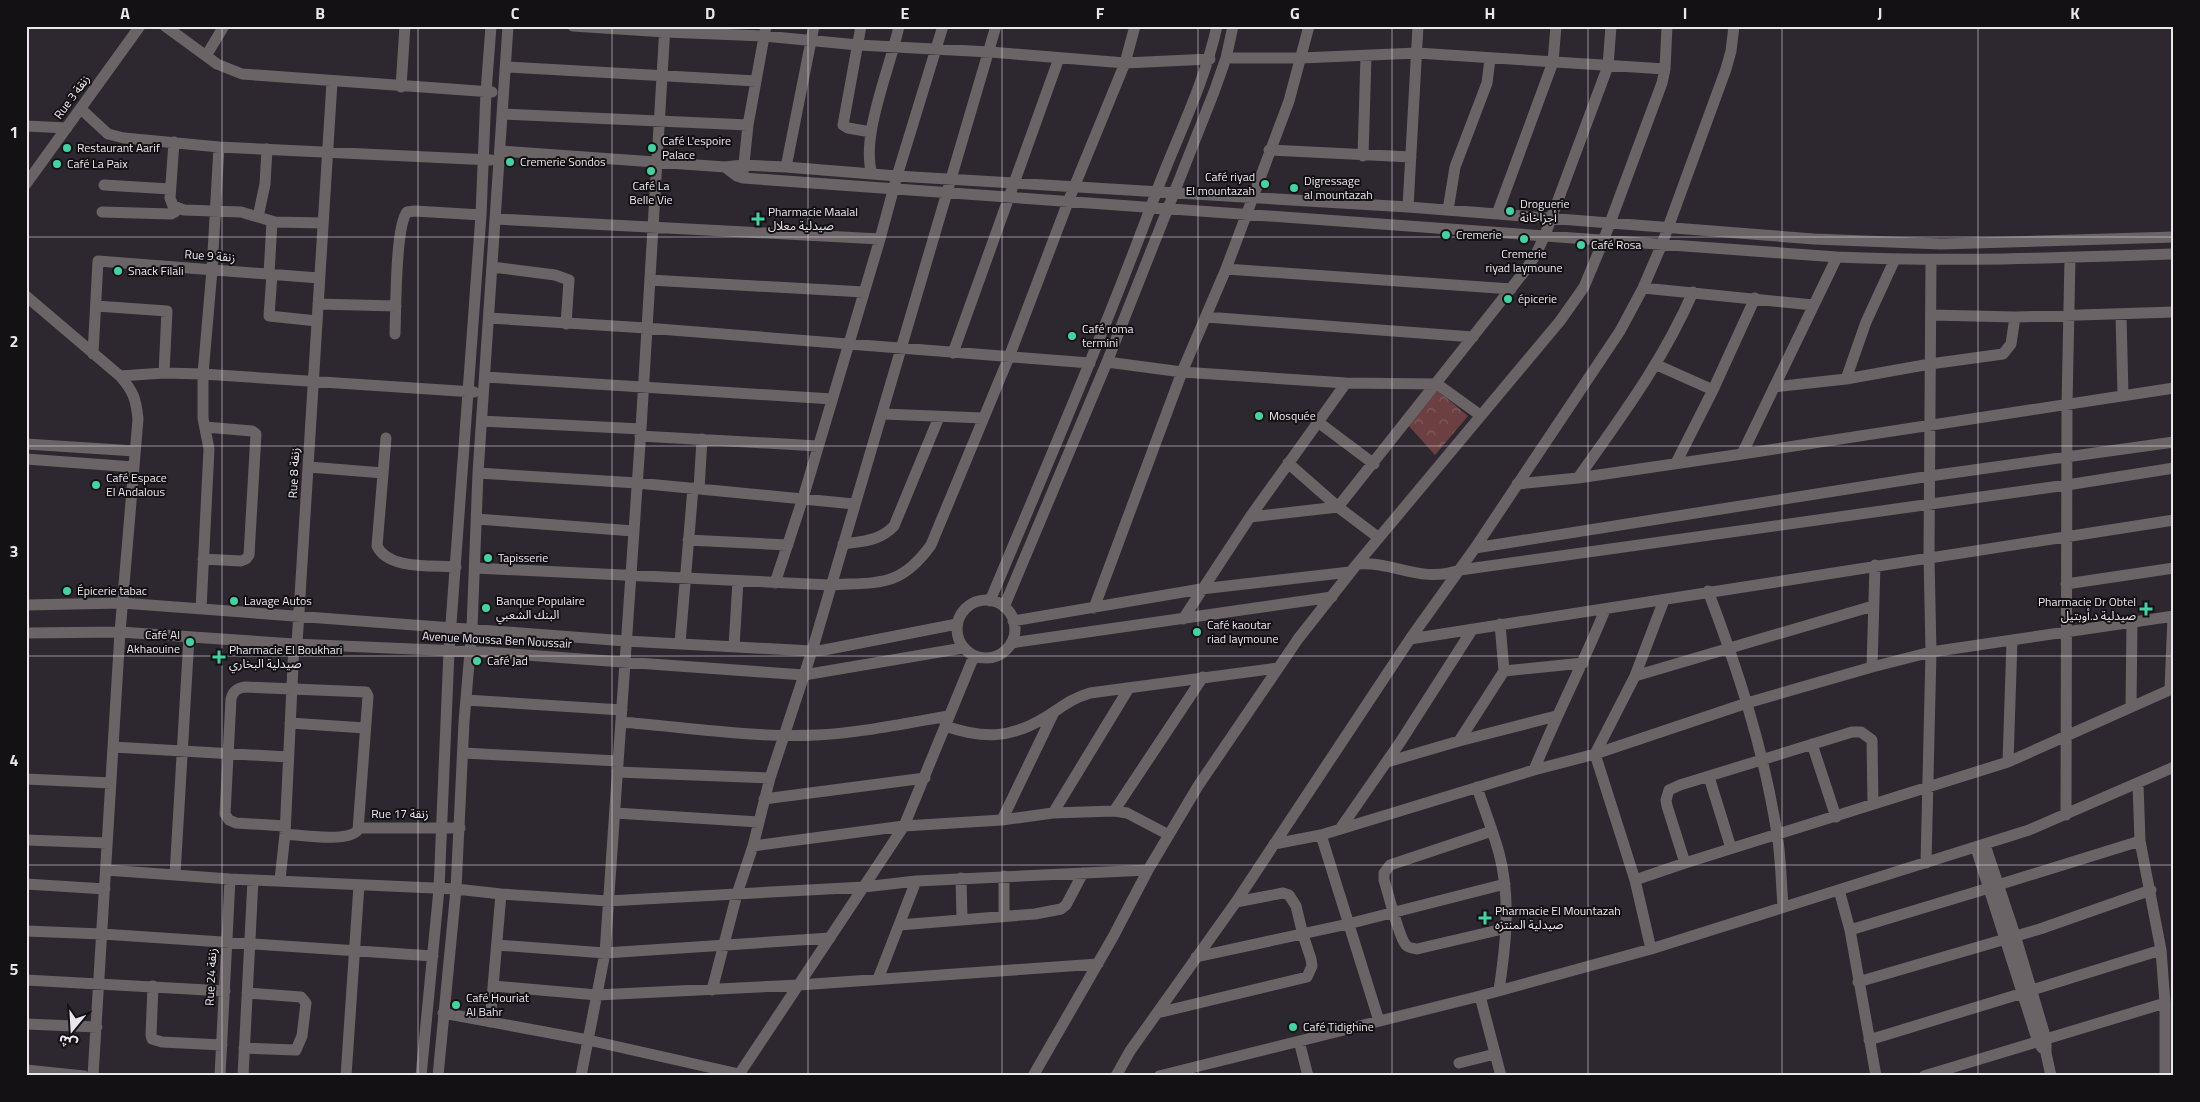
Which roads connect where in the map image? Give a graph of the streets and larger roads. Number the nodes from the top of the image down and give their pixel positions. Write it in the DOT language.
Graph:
graph roads {
  1 [pos="140,26"];
  2 [pos="165,26"];
  3 [pos="224,26"];
  4 [pos="404,26"];
  5 [pos="491,26"];
  6 [pos="508,26"];
  7 [pos="573,26"];
  8 [pos="814,26"];
  9 [pos="861,26"];
  10 [pos="899,26"];
  11 [pos="943,26"];
  12 [pos="996,26"];
  13 [pos="1135,26"];
  14 [pos="1217,26"];
  15 [pos="1234,26"];
  16 [pos="1309,26"];
  17 [pos="1418,26"];
  18 [pos="1556,26"];
  19 [pos="1611,26"];
  20 [pos="1667,26"];
  21 [pos="1734,26"];
  22 [pos="665,29"];
  23 [pos="765,31"];
  24 [pos="811,40"];
  25 [pos="858,44"];
  26 [pos="895,46"];
  27 [pos="938,49"];
  28 [pos="990,52"];
  29 [pos="1417,53"];
  30 [pos="206,56"];
  31 [pos="1366,56"];
  32 [pos="1058,58"];
  33 [pos="1226,58"];
  34 [pos="1301,58"];
  35 [pos="1490,58"];
  36 [pos="1210,59"];
  37 [pos="1125,62"];
  38 [pos="1553,62"];
  39 [pos="1608,66"];
  40 [pos="506,67"];
  41 [pos="1665,69"];
  42 [pos="663,77"];
  43 [pos="756,81"];
  44 [pos="332,82"];
  45 [pos="401,87"];
  46 [pos="486,92"];
  47 [pos="503,93"];
  48 [pos="81,109"];
  49 [pos="503,114"];
  50 [pos="660,122"];
  51 [pos="748,125"];
  52 [pos="26,126"];
  53 [pos="67,128"];
  54 [pos="871,132"];
  55 [pos="174,142"];
  56 [pos="219,147"];
  57 [pos="267,149"];
  58 [pos="1269,150"];
  59 [pos="328,152"];
  60 [pos="499,156"];
  61 [pos="1363,156"];
  62 [pos="1411,157"];
  63 [pos="484,160"];
  64 [pos="658,162"];
  65 [pos="743,165"];
  66 [pos="725,167"];
  67 [pos="786,167"];
  68 [pos="872,174"];
  69 [pos="897,176"];
  70 [pos="744,178"];
  71 [pos="952,178"];
  72 [pos="1015,182"];
  73 [pos="26,184"];
  74 [pos="104,185"];
  75 [pos="1075,186"];
  76 [pos="894,188"];
  77 [pos="170,189"];
  78 [pos="1157,191"];
  79 [pos="948,192"];
  80 [pos="1174,192"];
  81 [pos="1010,198"];
  82 [pos="1252,198"];
  83 [pos="1068,202"];
  84 [pos="1152,206"];
  85 [pos="1168,207"];
  86 [pos="1408,207"];
  87 [pos="177,208"];
  88 [pos="1448,210"];
  89 [pos="216,211"];
  90 [pos="102,212"];
  91 [pos="1248,213"];
  92 [pos="1497,214"];
  93 [pos="481,216"];
  94 [pos="258,217"];
  95 [pos="1550,220"];
  96 [pos="272,221"];
  97 [pos="323,223"];
  98 [pos="496,224"];
  99 [pos="1610,224"];
  100 [pos="654,226"];
  101 [pos="1667,227"];
  102 [pos="480,229"];
  103 [pos="1545,234"];
  104 [pos="2174,237"];
  105 [pos="880,239"];
  106 [pos="1604,240"];
  107 [pos="1662,244"];
  108 [pos="2174,254"];
  109 [pos="1837,257"];
  110 [pos="2070,258"];
  111 [pos="1896,259"];
  112 [pos="1931,260"];
  113 [pos="493,267"];
  114 [pos="1226,269"];
  115 [pos="212,270"];
  116 [pos="270,274"];
  117 [pos="320,278"];
  118 [pos="650,280"];
  119 [pos="1643,288"];
  120 [pos="1511,289"];
  121 [pos="864,292"];
  122 [pos="1693,292"];
  123 [pos="26,296"];
  124 [pos="1756,298"];
  125 [pos="318,304"];
  126 [pos="1813,305"];
  127 [pos="96,306"];
  128 [pos="396,306"];
  129 [pos="2174,312"];
  130 [pos="2069,314"];
  131 [pos="1930,315"];
  132 [pos="2121,315"];
  133 [pos="1206,316"];
  134 [pos="2015,317"];
  135 [pos="489,318"];
  136 [pos="317,321"];
  137 [pos="566,324"];
  138 [pos="646,328"];
  139 [pos="395,334"];
  140 [pos="1473,337"];
  141 [pos="848,345"];
  142 [pos="901,350"];
  143 [pos="953,353"];
  144 [pos="93,354"];
  145 [pos="1009,358"];
  146 [pos="1106,362"];
  147 [pos="1090,363"];
  148 [pos="1930,364"];
  149 [pos="1657,365"];
  150 [pos="1182,372"];
  151 [pos="164,373"];
  152 [pos="203,374"];
  153 [pos="120,376"];
  154 [pos="485,377"];
  155 [pos="1846,380"];
  156 [pos="313,382"];
  157 [pos="1346,383"];
  158 [pos="1437,384"];
  159 [pos="643,386"];
  160 [pos="1774,387"];
  161 [pos="2174,388"];
  162 [pos="1713,390"];
  163 [pos="468,392"];
  164 [pos="484,393"];
  165 [pos="2123,396"];
  166 [pos="832,399"];
  167 [pos="2067,405"];
  168 [pos="883,414"];
  169 [pos="1480,415"];
  170 [pos="939,417"];
  171 [pos="983,418"];
  172 [pos="482,421"];
  173 [pos="1318,422"];
  174 [pos="1931,424"];
  175 [pos="205,427"];
  176 [pos="641,432"];
  177 [pos="386,438"];
  178 [pos="702,439"];
  179 [pos="2174,442"];
  180 [pos="26,444"];
  181 [pos="818,446"];
  182 [pos="135,451"];
  183 [pos="1742,454"];
  184 [pos="2067,458"];
  185 [pos="26,459"];
  186 [pos="1288,463"];
  187 [pos="1676,463"];
  188 [pos="1374,464"];
  189 [pos="134,467"];
  190 [pos="308,467"];
  191 [pos="2174,468"];
  192 [pos="383,473"];
  193 [pos="478,473"];
  194 [pos="1930,476"];
  195 [pos="1578,478"];
  196 [pos="636,483"];
  197 [pos="1517,484"];
  198 [pos="2067,485"];
  199 [pos="696,488"];
  200 [pos="803,498"];
  201 [pos="854,504"];
  202 [pos="1930,504"];
  203 [pos="1338,507"];
  204 [pos="1250,517"];
  205 [pos="477,520"];
  206 [pos="2174,520"];
  207 [pos="633,531"];
  208 [pos="2066,536"];
  209 [pos="1379,538"];
  210 [pos="688,540"];
  211 [pos="843,544"];
  212 [pos="788,545"];
  213 [pos="1475,548"];
  214 [pos="1929,557"];
  215 [pos="203,559"];
  216 [pos="1875,565"];
  217 [pos="456,567"];
  218 [pos="475,568"];
  219 [pos="1354,568"];
  220 [pos="2174,568"];
  221 [pos="1460,570"];
  222 [pos="630,575"];
  223 [pos="685,578"];
  224 [pos="738,581"];
  225 [pos="775,583"];
  226 [pos="2066,584"];
  227 [pos="830,585"];
  228 [pos="1201,589"];
  229 [pos="1708,591"];
  230 [pos="1332,597"];
  231 [pos="1664,600"];
  232 [pos="990,601"];
  233 [pos="122,603"];
  234 [pos="26,606"];
  235 [pos="1872,606"];
  236 [pos="1004,607"];
  237 [pos="1094,608"];
  238 [pos="201,609"];
  239 [pos="1605,610"];
  240 [pos="299,615"];
  241 [pos="2174,616"];
  242 [pos="1183,619"];
  243 [pos="1013,621"];
  244 [pos="2132,622"];
  245 [pos="957,624"];
  246 [pos="1500,624"];
  247 [pos="451,627"];
  248 [pos="472,628"];
  249 [pos="1472,630"];
  250 [pos="120,632"];
  251 [pos="2067,632"];
  252 [pos="26,633"];
  253 [pos="189,637"];
  254 [pos="1410,639"];
  255 [pos="2012,640"];
  256 [pos="626,641"];
  257 [pos="680,643"];
  258 [pos="1011,643"];
  259 [pos="295,644"];
  260 [pos="734,646"];
  261 [pos="963,648"];
  262 [pos="1730,649"];
  263 [pos="449,651"];
  264 [pos="812,651"];
  265 [pos="469,652"];
  266 [pos="1931,652"];
  267 [pos="974,656"];
  268 [pos="624,662"];
  269 [pos="1583,663"];
  270 [pos="1872,667"];
  271 [pos="1278,668"];
  272 [pos="1504,671"];
  273 [pos="804,675"];
  274 [pos="1635,676"];
  275 [pos="1203,678"];
  276 [pos="1129,688"];
  277 [pos="291,689"];
  278 [pos="2172,689"];
  279 [pos="466,700"];
  280 [pos="1747,704"];
  281 [pos="2131,706"];
  282 [pos="1054,712"];
  283 [pos="621,716"];
  284 [pos="1556,716"];
  285 [pos="947,721"];
  286 [pos="290,723"];
  287 [pos="365,728"];
  288 [pos="783,735"];
  289 [pos="2067,737"];
  290 [pos="1458,741"];
  291 [pos="1812,744"];
  292 [pos="113,747"];
  293 [pos="182,752"];
  294 [pos="464,753"];
  295 [pos="228,754"];
  296 [pos="1595,754"];
  297 [pos="288,756"];
  298 [pos="1763,759"];
  299 [pos="1387,762"];
  300 [pos="2008,762"];
  301 [pos="618,766"];
  302 [pos="2174,767"];
  303 [pos="1534,770"];
  304 [pos="1709,777"];
  305 [pos="770,778"];
  306 [pos="925,778"];
  307 [pos="26,779"];
  308 [pos="111,783"];
  309 [pos="2138,784"];
  310 [pos="1476,787"];
  311 [pos="1929,787"];
  312 [pos="764,799"];
  313 [pos="1873,804"];
  314 [pos="1114,811"];
  315 [pos="616,813"];
  316 [pos="1053,813"];
  317 [pos="2066,815"];
  318 [pos="1836,817"];
  319 [pos="1002,820"];
  320 [pos="759,822"];
  321 [pos="904,826"];
  322 [pos="442,828"];
  323 [pos="460,828"];
  324 [pos="358,829"];
  325 [pos="1340,829"];
  326 [pos="285,830"];
  327 [pos="1492,831"];
  328 [pos="1321,834"];
  329 [pos="1169,835"];
  330 [pos="1777,835"];
  331 [pos="26,840"];
  332 [pos="2140,840"];
  333 [pos="107,842"];
  334 [pos="1274,844"];
  335 [pos="753,846"];
  336 [pos="1981,846"];
  337 [pos="1731,848"];
  338 [pos="1685,862"];
  339 [pos="1926,863"];
  340 [pos="106,870"];
  341 [pos="1148,870"];
  342 [pos="1083,873"];
  343 [pos="175,875"];
  344 [pos="1004,876"];
  345 [pos="961,878"];
  346 [pos="230,879"];
  347 [pos="253,880"];
  348 [pos="280,880"];
  349 [pos="1635,880"];
  350 [pos="916,881"];
  351 [pos="26,884"];
  352 [pos="1505,884"];
  353 [pos="359,885"];
  354 [pos="1994,886"];
  355 [pos="864,887"];
  356 [pos="105,889"];
  357 [pos="438,889"];
  358 [pos="456,889"];
  359 [pos="1839,890"];
  360 [pos="2151,890"];
  361 [pos="500,894"];
  362 [pos="737,894"];
  363 [pos="608,902"];
  364 [pos="1236,902"];
  365 [pos="1783,906"];
  366 [pos="1394,913"];
  367 [pos="1004,916"];
  368 [pos="962,919"];
  369 [pos="1348,924"];
  370 [pos="900,925"];
  371 [pos="1507,928"];
  372 [pos="1850,930"];
  373 [pos="26,931"];
  374 [pos="102,934"];
  375 [pos="1302,935"];
  376 [pos="2011,937"];
  377 [pos="830,938"];
  378 [pos="227,943"];
  379 [pos="724,944"];
  380 [pos="250,945"];
  381 [pos="497,945"];
  382 [pos="1651,949"];
  383 [pos="2161,950"];
  384 [pos="355,952"];
  385 [pos="605,954"];
  386 [pos="433,956"];
  387 [pos="1196,957"];
  388 [pos="1098,964"];
  389 [pos="26,980"];
  390 [pos="878,980"];
  391 [pos="1858,982"];
  392 [pos="99,983"];
  393 [pos="799,985"];
  394 [pos="153,986"];
  395 [pos="494,986"];
  396 [pos="225,990"];
  397 [pos="712,990"];
  398 [pos="1499,990"];
  399 [pos="2027,992"];
  400 [pos="247,993"];
  401 [pos="597,995"];
  402 [pos="1480,996"];
  403 [pos="2165,1002"];
  404 [pos="443,1013"];
  405 [pos="1157,1013"];
  406 [pos="1378,1021"];
  407 [pos="490,1022"];
  408 [pos="26,1024"];
  409 [pos="97,1028"];
  410 [pos="588,1040"];
  411 [pos="1869,1040"];
  412 [pos="1299,1041"];
  413 [pos="2042,1041"];
  414 [pos="222,1045"];
  415 [pos="244,1048"];
  416 [pos="1495,1054"];
  417 [pos="1459,1063"];
  418 [pos="26,1070"];
  419 [pos="48,1074"];
  420 [pos="739,1075"];
  421 [pos="84,1076"];
  422 [pos="93,1076"];
  423 [pos="220,1076"];
  424 [pos="243,1076"];
  425 [pos="346,1076"];
  426 [pos="421,1076"];
  427 [pos="438,1076"];
  428 [pos="581,1076"];
  429 [pos="1033,1076"];
  430 [pos="1116,1076"];
  431 [pos="1159,1076"];
  432 [pos="1308,1076"];
  433 [pos="1501,1076"];
  434 [pos="1876,1076"];
  435 [pos="1924,1076"];
  436 [pos="2051,1076"];
  437 [pos="2164,1076"];
  1 -- 48 [label="street, Rue 3 زنقة"];
  2 -- 30 [label="street"];
  3 -- 30 [label="street"];
  4 -- 45 [label="street"];
  5 -- 46 [label="street"];
  6 -- 40 [label="street"];
  7 -- 22 [label="street"];
  8 -- 24 [label="street"];
  9 -- 25 [label="street"];
  10 -- 26 [label="street"];
  11 -- 27 [label="street"];
  12 -- 28 [label="street"];
  13 -- 37 [label="street"];
  14 -- 36 [label="street"];
  15 -- 33 [label="street"];
  16 -- 34 [label="street"];
  17 -- 29 [label="street"];
  18 -- 38 [label="street"];
  19 -- 39 [label="street"];
  20 -- 41 [label="street"];
  21 -- 101 [label="street"];
  22 -- 23 [label="street"];
  22 -- 42 [label="street"];
  23 -- 24 [label="street"];
  23 -- 43 [label="street"];
  24 -- 25 [label="street"];
  24 -- 67 [label="street"];
  25 -- 26 [label="street"];
  25 -- 54 [label="street"];
  26 -- 27 [label="street"];
  26 -- 54 [label="street"];
  27 -- 28 [label="street"];
  27 -- 69 [label="street"];
  28 -- 32 [label="street"];
  28 -- 71 [label="street"];
  29 -- 31 [label="street"];
  29 -- 35 [label="street"];
  29 -- 62 [label="street"];
  30 -- 44 [label="street"];
  31 -- 34 [label="street"];
  31 -- 61 [label="street"];
  32 -- 37 [label="street"];
  32 -- 72 [label="street"];
  33 -- 34 [label="street"];
  33 -- 80 [label="street"];
  34 -- 58 [label="street"];
  35 -- 38 [label="street"];
  35 -- 88 [label="street"];
  36 -- 37 [label="street"];
  36 -- 78 [label="street"];
  37 -- 75 [label="street"];
  38 -- 39 [label="street"];
  38 -- 92 [label="street"];
  39 -- 41 [label="street"];
  39 -- 95 [label="street"];
  40 -- 42 [label="street"];
  40 -- 47 [label="street"];
  41 -- 99 [label="street"];
  42 -- 43 [label="street"];
  42 -- 50 [label="street"];
  43 -- 51 [label="street"];
  44 -- 45 [label="street"];
  44 -- 59 [label="street, Rue 8 زنقة"];
  45 -- 46 [label="street"];
  46 -- 47 [label="street"];
  46 -- 63 [label="street"];
  47 -- 49 [label="street"];
  48 -- 53 [label="street, Rue 3 زنقة"];
  48 -- 55 [label="street"];
  49 -- 50 [label="street"];
  49 -- 60 [label="street"];
  50 -- 51 [label="street"];
  50 -- 64 [label="street"];
  51 -- 65 [label="street"];
  52 -- 53 [label="street"];
  53 -- 73 [label="street, Rue 3 زنقة"];
  54 -- 68 [label="street"];
  55 -- 56 [label="street"];
  55 -- 77 [label="street"];
  56 -- 57 [label="street"];
  56 -- 89 [label="street"];
  57 -- 59 [label="street"];
  57 -- 94 [label="street"];
  58 -- 61 [label="street"];
  58 -- 82 [label="street"];
  59 -- 63 [label="street"];
  59 -- 97 [label="street, Rue 8 زنقة"];
  60 -- 63 [label="street"];
  60 -- 64 [label="street"];
  60 -- 98 [label="street"];
  61 -- 62 [label="street"];
  62 -- 86 [label="street"];
  63 -- 93 [label="street"];
  64 -- 66 [label="street"];
  64 -- 100 [label="street"];
  65 -- 66 [label="street"];
  65 -- 67 [label="street"];
  65 -- 70 [label="street"];
  66 -- 70 [label="street"];
  67 -- 68 [label="street"];
  68 -- 69 [label="street"];
  69 -- 71 [label="street"];
  69 -- 76 [label="street"];
  70 -- 76 [label="street"];
  71 -- 72 [label="street"];
  71 -- 79 [label="street"];
  72 -- 75 [label="street"];
  72 -- 81 [label="street"];
  74 -- 77 [label="street"];
  75 -- 78 [label="street"];
  75 -- 83 [label="street"];
  76 -- 79 [label="street"];
  76 -- 105 [label="street"];
  77 -- 87 [label="street"];
  78 -- 80 [label="street"];
  78 -- 84 [label="street"];
  79 -- 81 [label="street"];
  79 -- 142 [label="street"];
  80 -- 82 [label="street"];
  80 -- 85 [label="street"];
  81 -- 83 [label="street"];
  81 -- 143 [label="street"];
  82 -- 86 [label="street"];
  82 -- 91 [label="street"];
  83 -- 84 [label="street"];
  83 -- 145 [label="street"];
  84 -- 85 [label="street"];
  84 -- 147 [label="street"];
  85 -- 91 [label="street"];
  85 -- 146 [label="street"];
  86 -- 88 [label="street"];
  87 -- 89 [label="street"];
  87 -- 90 [label="street"];
  88 -- 92 [label="street"];
  89 -- 94 [label="street"];
  89 -- 115 [label="street"];
  91 -- 103 [label="street"];
  91 -- 114 [label="street"];
  92 -- 95 [label="street"];
  93 -- 102 [label="street"];
  93 -- 128 [label="street"];
  94 -- 96 [label="street"];
  95 -- 99 [label="street"];
  95 -- 103 [label="street"];
  96 -- 97 [label="street"];
  96 -- 116 [label="street"];
  97 -- 117 [label="street, Rue 8 زنقة"];
  98 -- 100 [label="street"];
  98 -- 102 [label="street"];
  98 -- 113 [label="street"];
  99 -- 101 [label="street"];
  99 -- 106 [label="street"];
  100 -- 105 [label="street"];
  100 -- 118 [label="street"];
  101 -- 104 [label="street"];
  101 -- 107 [label="street"];
  102 -- 163 [label="street"];
  103 -- 106 [label="street"];
  103 -- 120 [label="street"];
  105 -- 121 [label="street"];
  106 -- 107 [label="street"];
  106 -- 169 [label="street"];
  107 -- 109 [label="street"];
  107 -- 119 [label="street"];
  108 -- 110 [label="street"];
  109 -- 111 [label="street"];
  109 -- 126 [label="street"];
  110 -- 112 [label="street"];
  110 -- 130 [label="street"];
  111 -- 112 [label="street"];
  111 -- 155 [label="street"];
  112 -- 131 [label="street"];
  113 -- 135 [label="street"];
  113 -- 137 [label="street"];
  114 -- 120 [label="street"];
  114 -- 133 [label="street"];
  115 -- 116 [label="street, Rue 9 زنقة"];
  115 -- 127 [label="street, Rue 9 زنقة"];
  115 -- 152 [label="street"];
  116 -- 117 [label="street, Rue 9 زنقة"];
  116 -- 136 [label="street"];
  117 -- 125 [label="street, Rue 8 زنقة"];
  118 -- 121 [label="street"];
  118 -- 138 [label="street"];
  119 -- 122 [label="street"];
  119 -- 197 [label="street"];
  120 -- 140 [label="street"];
  121 -- 141 [label="street"];
  122 -- 124 [label="street"];
  122 -- 149 [label="street"];
  123 -- 144 [label="street"];
  124 -- 126 [label="street"];
  124 -- 162 [label="street"];
  125 -- 128 [label="street"];
  125 -- 136 [label="street, Rue 8 زنقة"];
  126 -- 160 [label="street"];
  127 -- 144 [label="street"];
  127 -- 151 [label="street"];
  128 -- 139 [label="street"];
  129 -- 132 [label="street"];
  130 -- 132 [label="street"];
  130 -- 134 [label="street"];
  130 -- 167 [label="street"];
  131 -- 134 [label="street"];
  131 -- 148 [label="street"];
  132 -- 165 [label="street"];
  133 -- 140 [label="street"];
  133 -- 150 [label="street"];
  134 -- 148 [label="street"];
  135 -- 137 [label="street"];
  135 -- 154 [label="street"];
  136 -- 156 [label="street, Rue 8 زنقة"];
  137 -- 138 [label="street"];
  138 -- 141 [label="street"];
  138 -- 159 [label="street"];
  140 -- 158 [label="street"];
  141 -- 142 [label="street"];
  141 -- 166 [label="street"];
  142 -- 143 [label="street"];
  142 -- 168 [label="street"];
  143 -- 145 [label="street"];
  144 -- 153 [label="street"];
  145 -- 147 [label="street"];
  145 -- 171 [label="street"];
  146 -- 150 [label="street"];
  146 -- 236 [label="street"];
  147 -- 232 [label="street"];
  148 -- 155 [label="street"];
  148 -- 174 [label="street"];
  149 -- 162 [label="street"];
  149 -- 195 [label="street"];
  150 -- 157 [label="street"];
  150 -- 237 [label="street"];
  151 -- 152 [label="street"];
  151 -- 153 [label="street"];
  152 -- 156 [label="street"];
  152 -- 175 [label="street"];
  153 -- 182 [label="street"];
  154 -- 159 [label="street"];
  154 -- 164 [label="street"];
  155 -- 160 [label="street"];
  156 -- 163 [label="street"];
  156 -- 190 [label="street, Rue 8 زنقة"];
  157 -- 158 [label="street"];
  157 -- 173 [label="street"];
  158 -- 169 [label="street"];
  158 -- 188 [label="street"];
  159 -- 166 [label="street"];
  159 -- 176 [label="street"];
  160 -- 183 [label="street"];
  161 -- 165 [label="street"];
  162 -- 187 [label="street"];
  163 -- 164 [label="street"];
  163 -- 217 [label="street"];
  164 -- 172 [label="street"];
  165 -- 167 [label="street"];
  166 -- 181 [label="street"];
  167 -- 174 [label="street"];
  167 -- 184 [label="street"];
  168 -- 170 [label="street"];
  168 -- 201 [label="street"];
  169 -- 209 [label="street"];
  170 -- 171 [label="street"];
  170 -- 211 [label="street"];
  171 -- 227 [label="street"];
  172 -- 176 [label="street"];
  172 -- 193 [label="street"];
  173 -- 186 [label="street"];
  173 -- 188 [label="street"];
  174 -- 183 [label="street"];
  174 -- 194 [label="street"];
  175 -- 215 [label="street"];
  175 -- 215 [label="street"];
  176 -- 178 [label="street"];
  176 -- 196 [label="street"];
  177 -- 192 [label="street"];
  178 -- 181 [label="street"];
  178 -- 199 [label="street"];
  179 -- 184 [label="street"];
  180 -- 182 [label="street"];
  181 -- 200 [label="street"];
  182 -- 189 [label="street"];
  183 -- 187 [label="street"];
  184 -- 194 [label="street"];
  184 -- 198 [label="street"];
  185 -- 189 [label="street"];
  186 -- 203 [label="street"];
  186 -- 204 [label="street"];
  187 -- 195 [label="street"];
  188 -- 203 [label="street"];
  189 -- 233 [label="street"];
  190 -- 192 [label="street"];
  190 -- 240 [label="street, Rue 8 زنقة"];
  191 -- 198 [label="street"];
  192 -- 217 [label="street"];
  193 -- 196 [label="street"];
  193 -- 205 [label="street"];
  194 -- 202 [label="street"];
  194 -- 213 [label="street"];
  195 -- 197 [label="street"];
  196 -- 199 [label="street"];
  196 -- 207 [label="street"];
  197 -- 213 [label="street"];
  198 -- 202 [label="street"];
  198 -- 208 [label="street"];
  199 -- 200 [label="street"];
  199 -- 210 [label="street"];
  200 -- 201 [label="street"];
  200 -- 212 [label="street"];
  201 -- 211 [label="street"];
  202 -- 214 [label="street"];
  202 -- 221 [label="street"];
  203 -- 204 [label="street"];
  203 -- 209 [label="street"];
  204 -- 228 [label="street"];
  205 -- 207 [label="street"];
  205 -- 218 [label="street"];
  206 -- 208 [label="street"];
  207 -- 222 [label="street"];
  208 -- 214 [label="street"];
  208 -- 226 [label="street"];
  209 -- 219 [label="street"];
  210 -- 212 [label="street"];
  210 -- 223 [label="street"];
  211 -- 227 [label="street"];
  212 -- 225 [label="street"];
  213 -- 221 [label="street"];
  214 -- 216 [label="street"];
  214 -- 266 [label="street"];
  215 -- 238 [label="street"];
  216 -- 229 [label="street"];
  216 -- 235 [label="street"];
  217 -- 247 [label="street"];
  218 -- 222 [label="street"];
  218 -- 248 [label="street"];
  219 -- 221 [label="street"];
  219 -- 228 [label="street"];
  219 -- 230 [label="street"];
  220 -- 226 [label="street"];
  221 -- 254 [label="street"];
  222 -- 223 [label="street"];
  222 -- 256 [label="street"];
  223 -- 224 [label="street"];
  223 -- 257 [label="street"];
  224 -- 225 [label="street"];
  224 -- 260 [label="street"];
  225 -- 227 [label="street"];
  226 -- 251 [label="street"];
  227 -- 264 [label="street"];
  228 -- 237 [label="street"];
  228 -- 242 [label="street"];
  229 -- 231 [label="street"];
  229 -- 262 [label="street"];
  230 -- 242 [label="street"];
  230 -- 271 [label="street"];
  231 -- 239 [label="street"];
  231 -- 274 [label="street"];
  232 -- 236 [label="street"];
  232 -- 245 [label="street"];
  233 -- 234 [label="street, Avenue Moussa Ben Noussair"];
  233 -- 238 [label="street, Avenue Moussa Ben Noussair"];
  233 -- 250 [label="street"];
  235 -- 262 [label="street"];
  235 -- 270 [label="street"];
  236 -- 243 [label="street"];
  237 -- 243 [label="street"];
  238 -- 240 [label="street, Avenue Moussa Ben Noussair"];
  239 -- 246 [label="street"];
  239 -- 269 [label="street"];
  240 -- 247 [label="street, Avenue Moussa Ben Noussair"];
  240 -- 259 [label="street, Rue 8 زنقة"];
  241 -- 244 [label="street"];
  241 -- 278 [label="street"];
  242 -- 258 [label="street"];
  243 -- 258 [label="street"];
  244 -- 251 [label="street"];
  244 -- 281 [label="street"];
  245 -- 261 [label="street"];
  245 -- 264 [label="street, Avenue Moussa Ben Noussair"];
  246 -- 249 [label="street"];
  246 -- 272 [label="street"];
  247 -- 248 [label="street, Avenue Moussa Ben Noussair"];
  247 -- 263 [label="street"];
  248 -- 256 [label="street, Avenue Moussa Ben Noussair"];
  248 -- 265 [label="street"];
  249 -- 254 [label="street"];
  249 -- 299 [label="street"];
  250 -- 252 [label="street, Avenue Moussa Ben Noussair"];
  250 -- 253 [label="street, Avenue Moussa Ben Noussair"];
  250 -- 292 [label="street"];
  251 -- 255 [label="street"];
  251 -- 289 [label="street"];
  253 -- 259 [label="street, Avenue Moussa Ben Noussair"];
  253 -- 293 [label="street"];
  254 -- 334 [label="street"];
  255 -- 266 [label="street"];
  255 -- 300 [label="street"];
  256 -- 257 [label="street, Avenue Moussa Ben Noussair"];
  256 -- 268 [label="street"];
  257 -- 260 [label="street, Avenue Moussa Ben Noussair"];
  258 -- 267 [label="street"];
  259 -- 263 [label="street, Avenue Moussa Ben Noussair"];
  259 -- 277 [label="street, Rue 8 زنقة"];
  260 -- 264 [label="street, Avenue Moussa Ben Noussair"];
  261 -- 267 [label="street"];
  261 -- 273 [label="street, Avenue Moussa Ben Noussair"];
  262 -- 274 [label="street"];
  262 -- 280 [label="street"];
  263 -- 265 [label="street, Avenue Moussa Ben Noussair"];
  263 -- 322 [label="street"];
  264 -- 273 [label="street"];
  265 -- 268 [label="street, Avenue Moussa Ben Noussair"];
  265 -- 279 [label="street"];
  266 -- 270 [label="street"];
  266 -- 311 [label="street"];
  267 -- 285 [label="street"];
  268 -- 273 [label="street, Avenue Moussa Ben Noussair"];
  268 -- 283 [label="street"];
  269 -- 272 [label="street"];
  269 -- 284 [label="street"];
  270 -- 280 [label="street"];
  271 -- 275 [label="street"];
  271 -- 329 [label="street"];
  272 -- 290 [label="street"];
  273 -- 288 [label="street"];
  274 -- 296 [label="street"];
  275 -- 276 [label="street"];
  275 -- 314 [label="street"];
  276 -- 282 [label="street"];
  276 -- 316 [label="street"];
  277 -- 286 [label="street, Rue 8 زنقة"];
  277 -- 287 [label="street"];
  277 -- 295 [label="street"];
  278 -- 281 [label="street"];
  279 -- 283 [label="street"];
  279 -- 294 [label="street"];
  280 -- 296 [label="street"];
  280 -- 298 [label="street"];
  281 -- 289 [label="street"];
  282 -- 285 [label="street"];
  282 -- 319 [label="street"];
  283 -- 288 [label="street"];
  283 -- 301 [label="street"];
  284 -- 290 [label="street"];
  284 -- 303 [label="street"];
  285 -- 288 [label="street"];
  285 -- 306 [label="street"];
  286 -- 287 [label="street"];
  286 -- 297 [label="street, Rue 8 زنقة"];
  287 -- 324 [label="street"];
  288 -- 305 [label="street"];
  289 -- 300 [label="street"];
  289 -- 317 [label="street"];
  290 -- 299 [label="street"];
  291 -- 298 [label="street"];
  291 -- 313 [label="street"];
  291 -- 318 [label="street"];
  292 -- 293 [label="street"];
  292 -- 308 [label="street"];
  293 -- 295 [label="street"];
  293 -- 343 [label="street"];
  294 -- 301 [label="street"];
  294 -- 323 [label="street"];
  295 -- 297 [label="street"];
  295 -- 326 [label="street, Rue 17 زنقة"];
  296 -- 303 [label="street"];
  296 -- 349 [label="street"];
  297 -- 326 [label="street, Rue 8 زنقة"];
  298 -- 304 [label="street"];
  298 -- 330 [label="street"];
  299 -- 325 [label="street"];
  300 -- 311 [label="street"];
  301 -- 305 [label="street"];
  301 -- 315 [label="street"];
  302 -- 309 [label="street"];
  303 -- 310 [label="street"];
  304 -- 337 [label="street"];
  304 -- 338 [label="street"];
  305 -- 312 [label="street"];
  306 -- 312 [label="street"];
  306 -- 321 [label="street"];
  307 -- 308 [label="street"];
  308 -- 333 [label="street"];
  309 -- 317 [label="street"];
  309 -- 332 [label="street"];
  310 -- 325 [label="street"];
  310 -- 327 [label="street"];
  311 -- 313 [label="street"];
  311 -- 339 [label="street"];
  312 -- 320 [label="street"];
  313 -- 318 [label="street"];
  314 -- 316 [label="street"];
  314 -- 329 [label="street"];
  315 -- 320 [label="street"];
  315 -- 363 [label="street"];
  316 -- 319 [label="street"];
  317 -- 336 [label="street"];
  318 -- 330 [label="street"];
  319 -- 321 [label="street"];
  320 -- 335 [label="street"];
  321 -- 335 [label="street"];
  321 -- 355 [label="street"];
  322 -- 323 [label="street, Rue 17 زنقة"];
  322 -- 324 [label="street, Rue 17 زنقة"];
  322 -- 357 [label="street"];
  323 -- 358 [label="street"];
  324 -- 326 [label="street, Rue 17 زنقة"];
  325 -- 328 [label="street"];
  326 -- 348 [label="street, Rue 8 زنقة"];
  327 -- 352 [label="street"];
  327 -- 366 [label="street"];
  328 -- 334 [label="street"];
  328 -- 369 [label="street"];
  329 -- 341 [label="street"];
  330 -- 337 [label="street"];
  330 -- 365 [label="street"];
  331 -- 333 [label="street"];
  332 -- 354 [label="street"];
  332 -- 360 [label="street"];
  333 -- 340 [label="street"];
  334 -- 364 [label="street"];
  335 -- 362 [label="street"];
  336 -- 339 [label="street"];
  336 -- 354 [label="street"];
  337 -- 338 [label="street"];
  338 -- 349 [label="street"];
  339 -- 359 [label="street"];
  340 -- 343 [label="street"];
  340 -- 356 [label="street"];
  341 -- 342 [label="street"];
  341 -- 388 [label="street"];
  342 -- 344 [label="street"];
  342 -- 367 [label="street"];
  343 -- 346 [label="street"];
  344 -- 345 [label="street"];
  344 -- 367 [label="street"];
  345 -- 350 [label="street"];
  345 -- 368 [label="street"];
  346 -- 347 [label="street"];
  346 -- 378 [label="street, Rue 24 زنقة"];
  347 -- 348 [label="street"];
  347 -- 380 [label="street"];
  348 -- 353 [label="street"];
  349 -- 382 [label="street"];
  350 -- 355 [label="street"];
  350 -- 370 [label="street"];
  351 -- 356 [label="street"];
  352 -- 366 [label="street"];
  352 -- 371 [label="street"];
  353 -- 357 [label="street"];
  353 -- 384 [label="street"];
  354 -- 372 [label="street"];
  354 -- 376 [label="street"];
  355 -- 362 [label="street"];
  355 -- 377 [label="street"];
  356 -- 374 [label="street"];
  357 -- 358 [label="street"];
  357 -- 386 [label="street"];
  358 -- 361 [label="street"];
  358 -- 404 [label="street"];
  359 -- 365 [label="street"];
  359 -- 372 [label="street"];
  360 -- 376 [label="street"];
  360 -- 383 [label="street"];
  361 -- 363 [label="street"];
  361 -- 381 [label="street"];
  362 -- 363 [label="street"];
  362 -- 379 [label="street"];
  363 -- 385 [label="street"];
  364 -- 375 [label="street"];
  364 -- 387 [label="street"];
  365 -- 382 [label="street"];
  366 -- 369 [label="street"];
  366 -- 371 [label="street"];
  367 -- 368 [label="street"];
  368 -- 370 [label="street"];
  369 -- 375 [label="street"];
  369 -- 406 [label="street"];
  370 -- 390 [label="street"];
  371 -- 398 [label="street"];
  372 -- 391 [label="street"];
  373 -- 374 [label="street"];
  374 -- 378 [label="street"];
  374 -- 392 [label="street"];
  375 -- 387 [label="street"];
  375 -- 405 [label="street"];
  376 -- 391 [label="street"];
  376 -- 399 [label="street"];
  377 -- 379 [label="street"];
  377 -- 393 [label="street"];
  378 -- 380 [label="street"];
  378 -- 396 [label="street, Rue 24 زنقة"];
  379 -- 385 [label="street"];
  379 -- 397 [label="street"];
  380 -- 384 [label="street"];
  380 -- 400 [label="street"];
  381 -- 385 [label="street"];
  381 -- 395 [label="street"];
  382 -- 398 [label="street"];
  383 -- 399 [label="street"];
  383 -- 403 [label="street"];
  384 -- 386 [label="street"];
  384 -- 425 [label="street"];
  385 -- 401 [label="street"];
  386 -- 426 [label="street"];
  387 -- 405 [label="street"];
  388 -- 390 [label="street"];
  388 -- 429 [label="street"];
  389 -- 392 [label="street"];
  390 -- 393 [label="street"];
  391 -- 411 [label="street"];
  392 -- 394 [label="street"];
  392 -- 409 [label="street"];
  393 -- 397 [label="street"];
  393 -- 420 [label="street"];
  394 -- 396 [label="street"];
  394 -- 414 [label="street"];
  395 -- 401 [label="street"];
  395 -- 407 [label="street"];
  396 -- 414 [label="street, Rue 24 زنقة"];
  397 -- 401 [label="street"];
  398 -- 402 [label="street"];
  399 -- 411 [label="street"];
  399 -- 413 [label="street"];
  400 -- 415 [label="street"];
  400 -- 415 [label="street"];
  401 -- 410 [label="street"];
  402 -- 406 [label="street"];
  402 -- 416 [label="street"];
  403 -- 413 [label="street"];
  403 -- 437 [label="street"];
  404 -- 407 [label="street"];
  404 -- 427 [label="street"];
  405 -- 430 [label="street"];
  406 -- 412 [label="street"];
  407 -- 410 [label="street"];
  408 -- 409 [label="street"];
  409 -- 422 [label="street"];
  410 -- 420 [label="street"];
  410 -- 428 [label="street"];
  411 -- 434 [label="street"];
  412 -- 431 [label="street"];
  412 -- 432 [label="street"];
  413 -- 435 [label="street"];
  413 -- 436 [label="street"];
  414 -- 423 [label="street, Rue 24 زنقة"];
  415 -- 424 [label="street"];
  416 -- 417 [label="street"];
  416 -- 433 [label="street"];
  418 -- 419 [label="street"];
  419 -- 421 [label="street"];
}
